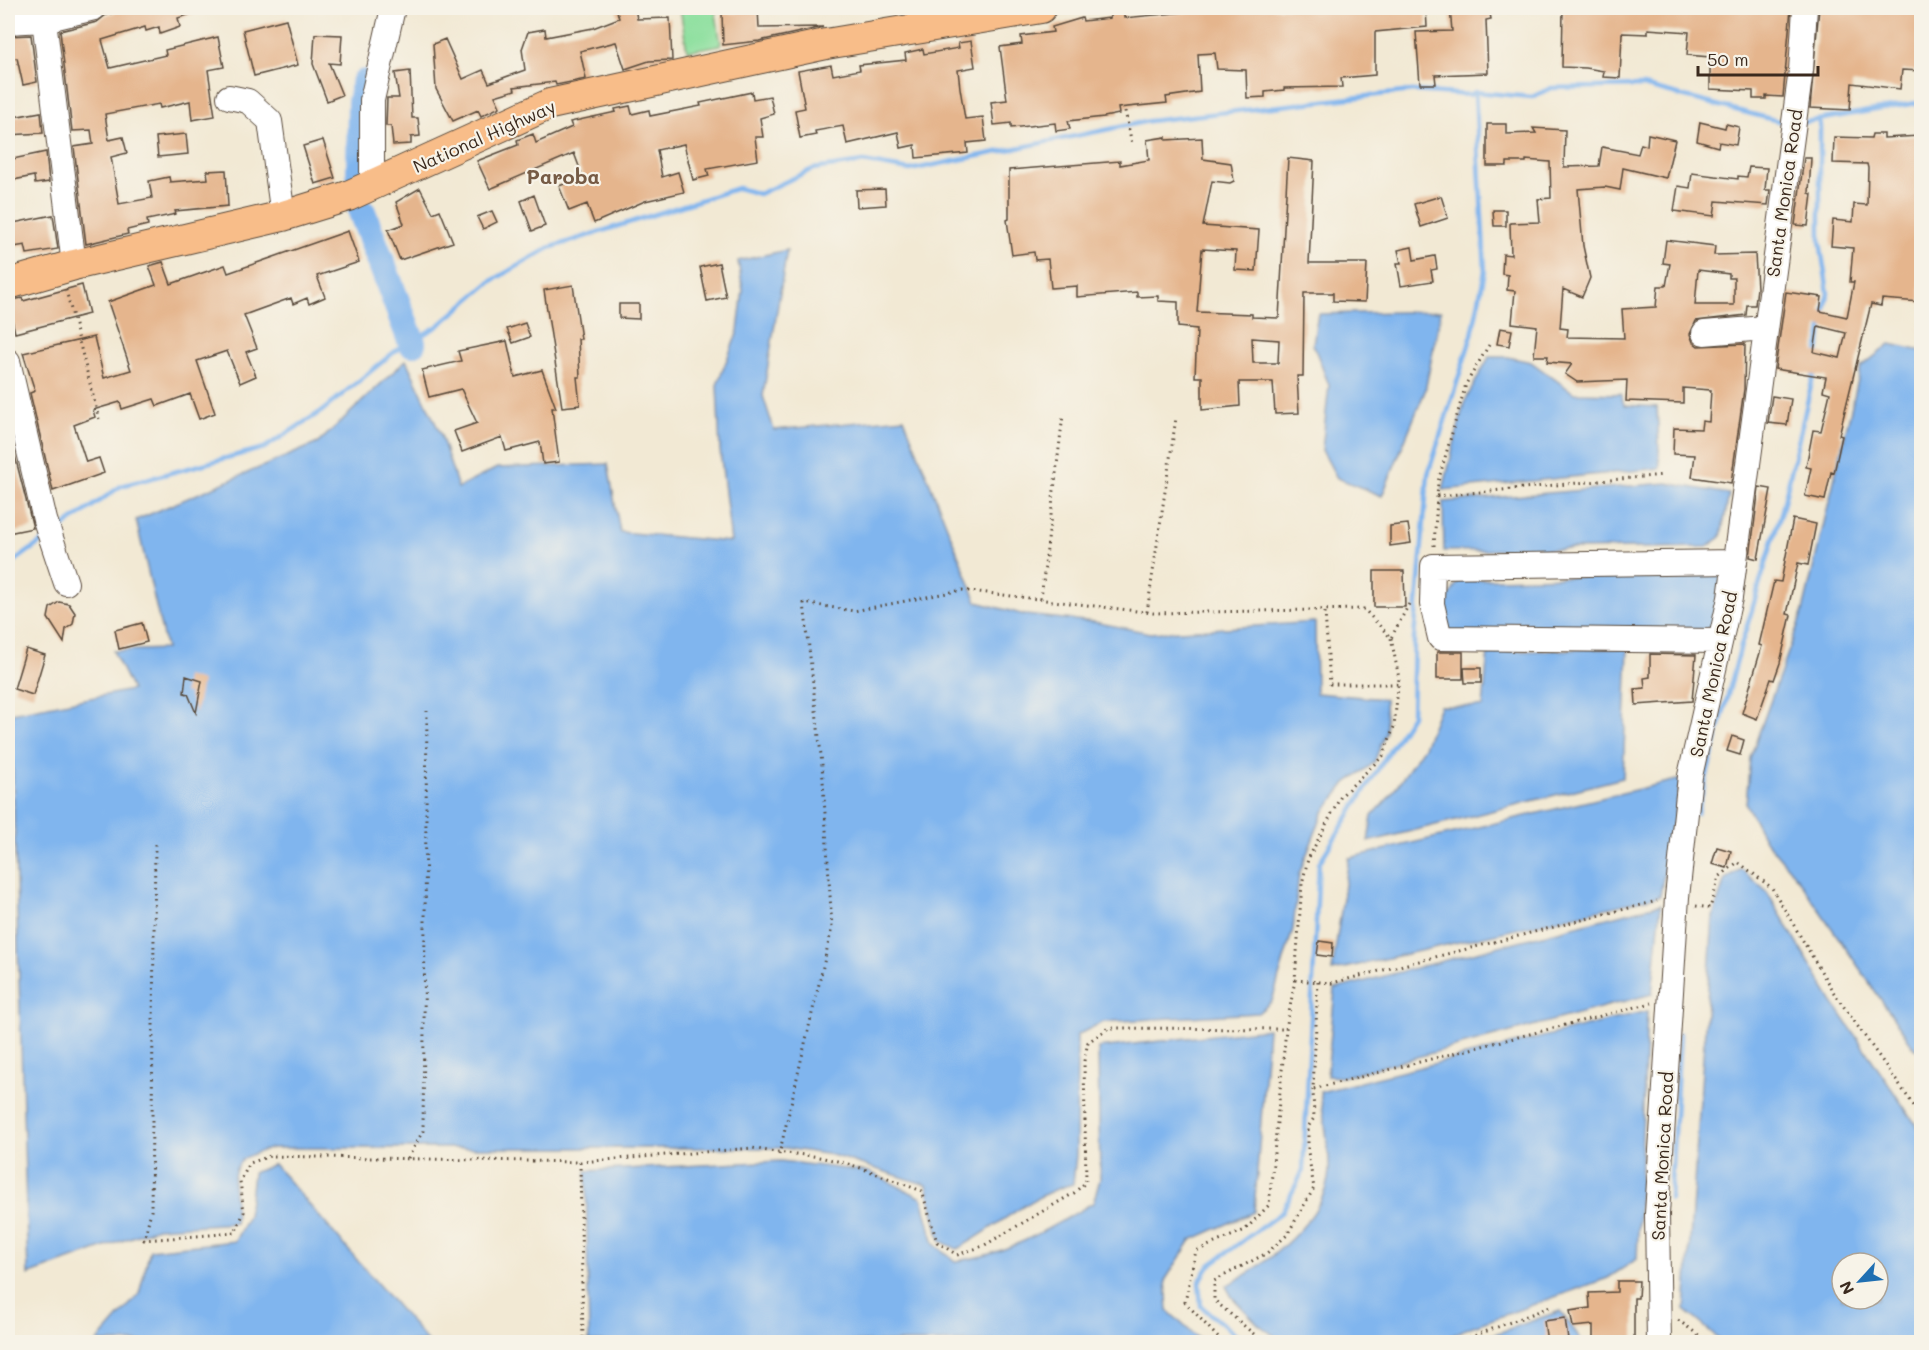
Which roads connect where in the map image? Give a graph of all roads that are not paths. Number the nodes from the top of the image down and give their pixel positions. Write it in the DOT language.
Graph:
graph roads {
  1 [pos="94,8"];
  2 [pos="393,8"];
  3 [pos="1041,8"];
  4 [pos="1805,8"];
  5 [pos="44,14"];
  6 [pos="8,22"];
  7 [pos="228,97"];
  8 [pos="372,185"];
  9 [pos="283,216"];
  10 [pos="67,267"];
  11 [pos="8,285"];
  12 [pos="1766,328"];
  13 [pos="1704,333"];
  14 [pos="8,361"];
  15 [pos="1735,562"];
  16 [pos="63,572"];
  17 [pos="1720,641"];
  18 [pos="1659,1342"];
  1 -- 5 [label="street"];
  2 -- 8 [label="street"];
  3 -- 8 [label="main road, National Highway"];
  4 -- 12 [label="street, Santa Monica Road"];
  5 -- 6 [label="street"];
  5 -- 10 [label="street"];
  7 -- 9 [label="street"];
  8 -- 9 [label="main road, National Highway"];
  9 -- 10 [label="main road, National Highway"];
  10 -- 11 [label="main road, National Highway"];
  12 -- 13 [label="street"];
  12 -- 15 [label="street, Santa Monica Road"];
  14 -- 16 [label="street"];
  15 -- 17 [label="street, Santa Monica Road"];
  15 -- 17 [label="street"];
  17 -- 18 [label="street, Santa Monica Road"];
}
